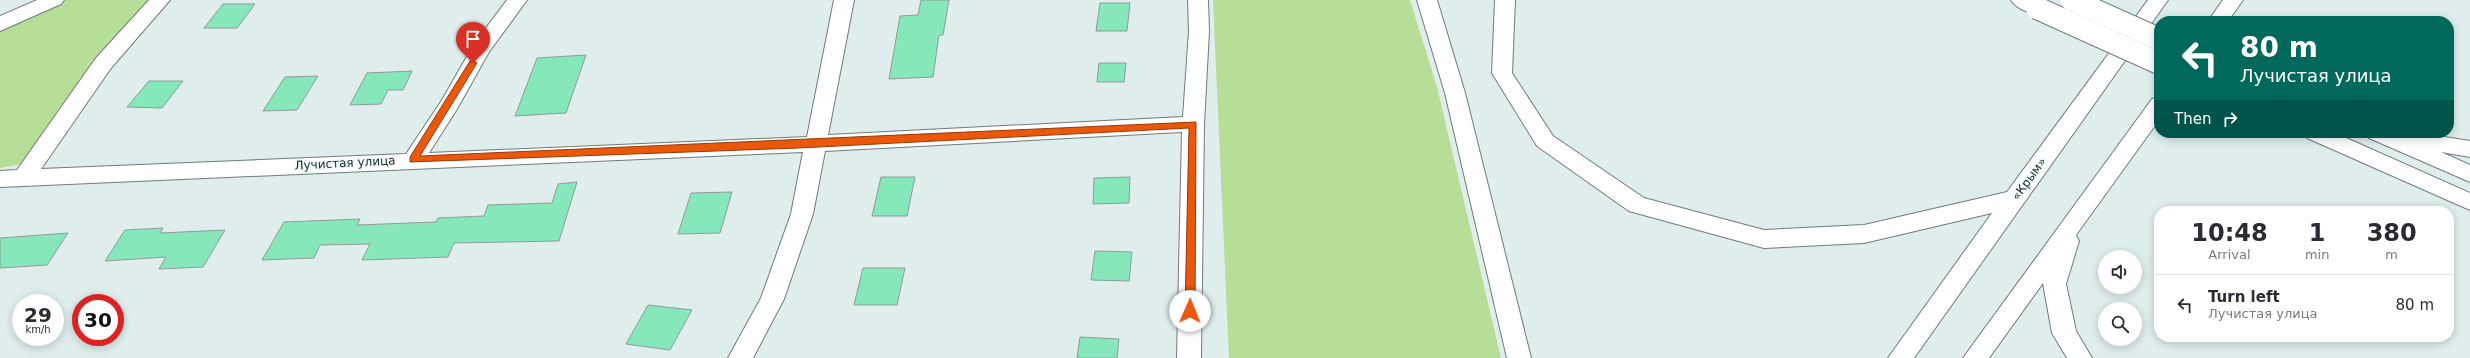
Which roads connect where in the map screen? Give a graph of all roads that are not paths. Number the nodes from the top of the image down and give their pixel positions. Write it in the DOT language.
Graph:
graph roads {
  1 [pos="54,0"];
  2 [pos="160,0"];
  3 [pos="518,0"];
  4 [pos="844,0"];
  5 [pos="1198,0"];
  6 [pos="1427,0"];
  7 [pos="1505,0"];
  8 [pos="2072,0"];
  9 [pos="2158,0"];
  10 [pos="2233,0"];
  11 [pos="2029,4"];
  12 [pos="2222,16"];
  13 [pos="0,24"];
  14 [pos="2154,37"];
  15 [pos="2154,61"];
  16 [pos="2154,111"];
  17 [pos="1193,124"];
  18 [pos="2326,138"];
  19 [pos="2388,138"];
  20 [pos="2404,138"];
  21 [pos="814,144"];
  22 [pos="2470,149"];
  23 [pos="413,160"];
  24 [pos="2383,164"];
  25 [pos="2470,174"];
  26 [pos="0,178"];
  27 [pos="23,179"];
  28 [pos="2015,199"];
  29 [pos="2470,202"];
  30 [pos="2470,212"];
  31 [pos="2074,223"];
  32 [pos="740,358"];
  33 [pos="1189,358"];
  34 [pos="1519,358"];
  35 [pos="1900,358"];
  36 [pos="1976,358"];
  37 [pos="2080,358"];
  1 -- 13 [label="main road"];
  2 -- 27 [label="main road"];
  3 -- 23 [label="main road"];
  4 -- 21 [label="main road"];
  5 -- 17 [label="main road"];
  6 -- 34 [label="main road"];
  7 -- 28 [label="main road"];
  8 -- 14 [label="main road, bridge"];
  9 -- 28 [label="main road, «Крым»"];
  10 -- 12 [label="main road"];
  11 -- 15 [label="main road, bridge"];
  16 -- 31 [label="main road"];
  17 -- 21 [label="main road, Лучистая улица"];
  17 -- 33 [label="main road"];
  18 -- 24 [label="main road"];
  19 -- 25 [label="main road"];
  20 -- 22 [label="main road"];
  21 -- 23 [label="main road, Лучистая улица"];
  21 -- 32 [label="main road"];
  23 -- 27 [label="main road, Лучистая улица"];
  24 -- 29 [label="main road"];
  24 -- 30 [label="main road"];
  26 -- 27 [label="main road, Лучистая улица"];
  28 -- 35 [label="main road, «Крым»"];
  31 -- 36 [label="main road"];
  31 -- 37 [label="main road"];
}
